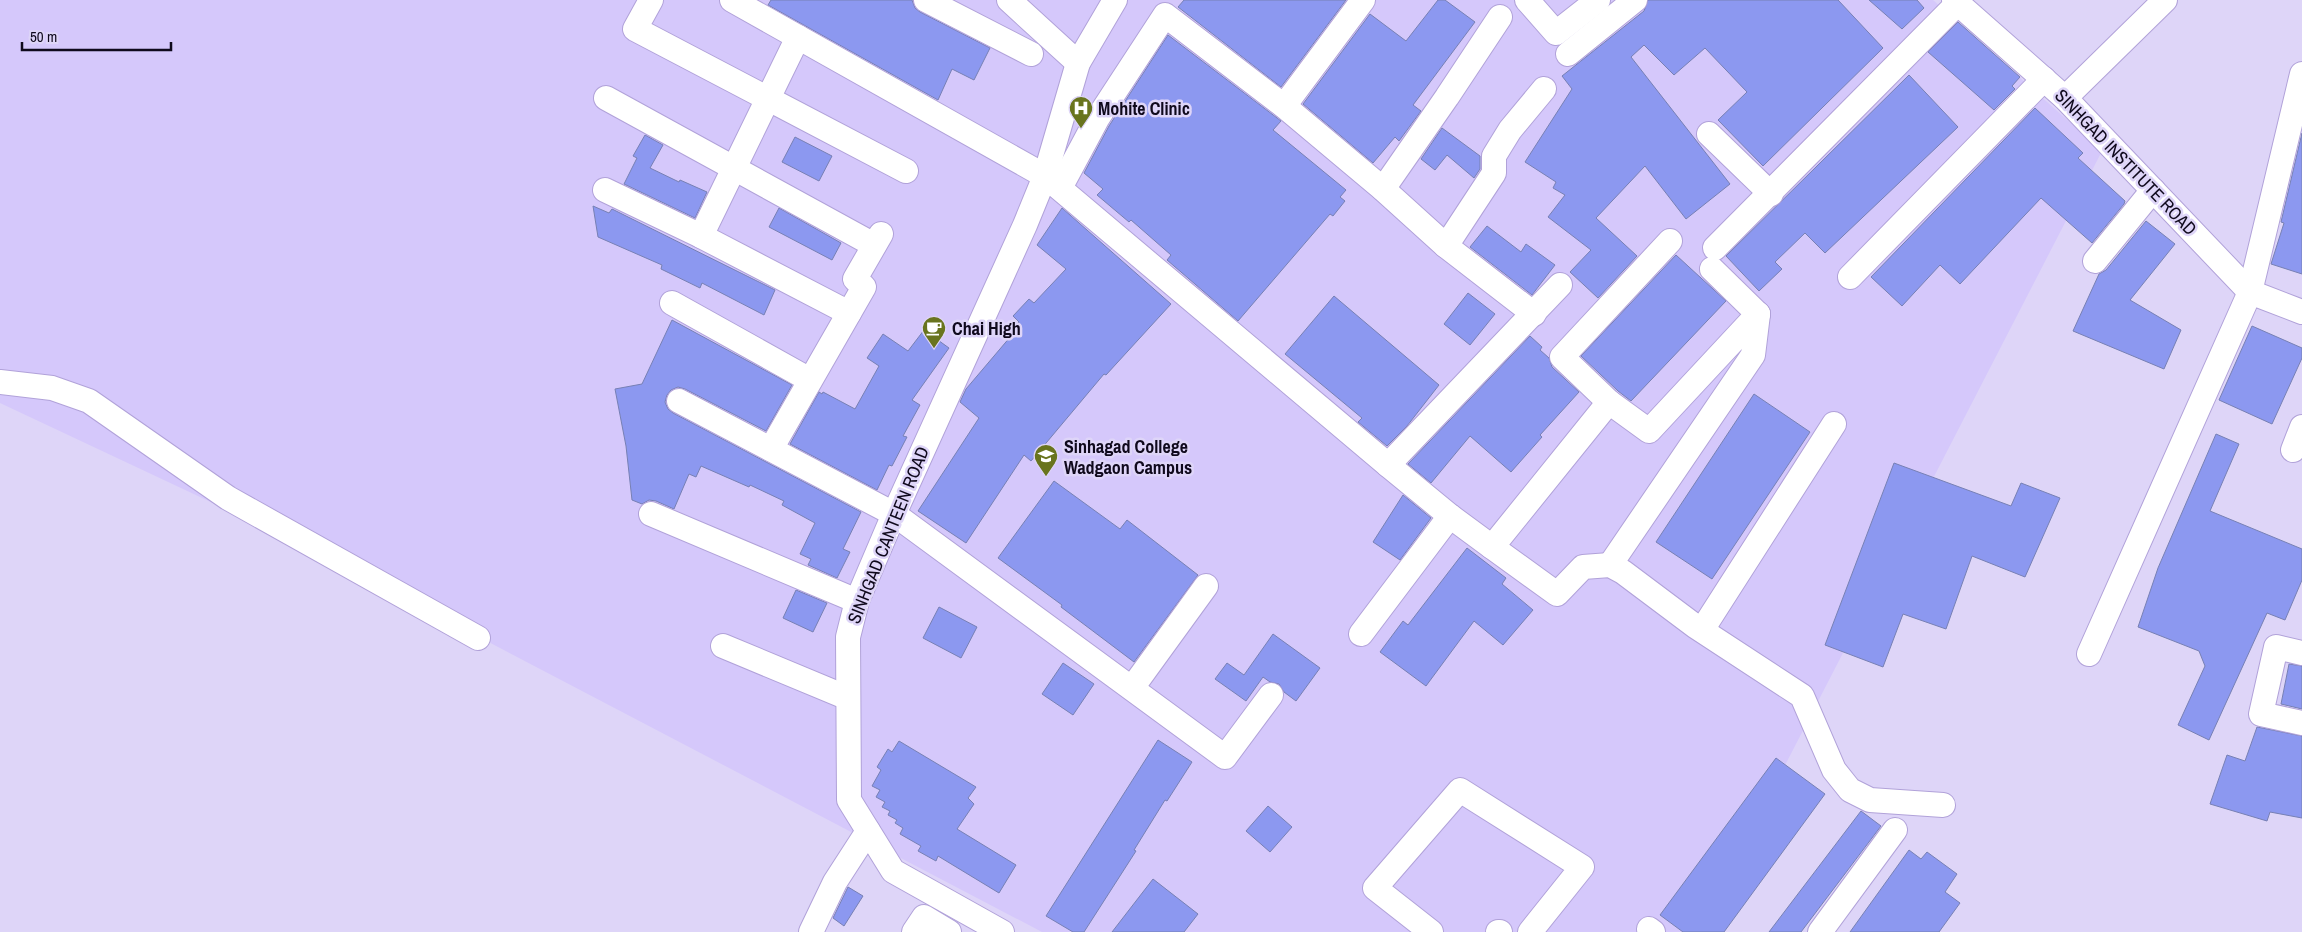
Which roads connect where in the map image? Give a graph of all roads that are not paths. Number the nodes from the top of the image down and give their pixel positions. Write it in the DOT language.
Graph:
graph roads {
  1 [pos="651,0"];
  2 [pos="732,0"];
  3 [pos="926,0"];
  4 [pos="1009,0"];
  5 [pos="1115,0"];
  6 [pos="1363,0"];
  7 [pos="1527,0"];
  8 [pos="1598,0"];
  9 [pos="1635,0"];
  10 [pos="2165,0"];
  11 [pos="1956,2"];
  12 [pos="1500,17"];
  13 [pos="798,37"];
  14 [pos="1032,54"];
  15 [pos="1568,54"];
  16 [pos="1078,63"];
  17 [pos="2302,74"];
  18 [pos="2044,79"];
  19 [pos="1544,89"];
  20 [pos="606,98"];
  21 [pos="768,98"];
  22 [pos="2065,98"];
  23 [pos="1284,106"];
  24 [pos="1709,134"];
  25 [pos="734,168"];
  26 [pos="906,170"];
  27 [pos="1053,182"];
  28 [pos="1383,189"];
  29 [pos="605,190"];
  30 [pos="2152,190"];
  31 [pos="1771,194"];
  32 [pos="701,236"];
  33 [pos="1670,241"];
  34 [pos="1446,246"];
  35 [pos="2095,261"];
  36 [pos="1850,278"];
  37 [pos="1560,285"];
  38 [pos="2250,292"];
  39 [pos="672,303"];
  40 [pos="2302,312"];
  41 [pos="849,313"];
  42 [pos="1534,314"];
  43 [pos="1758,314"];
  44 [pos="810,380"];
  45 [pos="0,382"];
  46 [pos="679,401"];
  47 [pos="1607,404"];
  48 [pos="1834,424"];
  49 [pos="2302,427"];
  50 [pos="771,450"];
  51 [pos="2293,450"];
  52 [pos="1388,465"];
  53 [pos="651,514"];
  54 [pos="894,514"];
  55 [pos="1450,516"];
  56 [pos="1492,547"];
  57 [pos="1610,565"];
  58 [pos="1206,586"];
  59 [pos="857,601"];
  60 [pos="1702,630"];
  61 [pos="1361,634"];
  62 [pos="478,638"];
  63 [pos="723,646"];
  64 [pos="2302,653"];
  65 [pos="2089,654"];
  66 [pos="1132,688"];
  67 [pos="1271,695"];
  68 [pos="848,698"];
  69 [pos="2302,723"];
  70 [pos="1943,805"];
  71 [pos="1895,830"];
  72 [pos="868,831"];
  73 [pos="971,925"];
  74 [pos="811,932"];
  75 [pos="914,932"];
  76 [pos="949,932"];
  77 [pos="1002,932"];
  78 [pos="1431,932"];
  79 [pos="1530,932"];
  80 [pos="1820,932"];
  1 -- 21 [label="street"];
  2 -- 13 [label="street"];
  3 -- 14 [label="street"];
  4 -- 16 [label="street"];
  5 -- 16 [label="street"];
  6 -- 23 [label="street"];
  7 -- 8 [label="street"];
  9 -- 15 [label="street"];
  10 -- 22 [label="street"];
  11 -- 18 [label="street, SINHGAD INSTITUTE ROAD"];
  11 -- 31 [label="street"];
  12 -- 28 [label="street"];
  13 -- 21 [label="street"];
  13 -- 27 [label="street"];
  16 -- 27 [label="street"];
  17 -- 38 [label="street"];
  18 -- 22 [label="street, SINHGAD INSTITUTE ROAD"];
  18 -- 36 [label="street"];
  19 -- 34 [label="street"];
  20 -- 25 [label="street"];
  21 -- 25 [label="street"];
  21 -- 26 [label="street"];
  22 -- 30 [label="street, SINHGAD INSTITUTE ROAD"];
  23 -- 27 [label="street"];
  23 -- 28 [label="street"];
  24 -- 31 [label="street"];
  25 -- 32 [label="street"];
  25 -- 41 [label="street"];
  27 -- 52 [label="street"];
  27 -- 54 [label="street, SINHGAD CANTEEN ROAD"];
  28 -- 34 [label="street"];
  29 -- 32 [label="street"];
  30 -- 35 [label="street"];
  30 -- 38 [label="street, SINHGAD INSTITUTE ROAD"];
  31 -- 43 [label="street"];
  32 -- 41 [label="street"];
  33 -- 47 [label="street"];
  34 -- 42 [label="street"];
  37 -- 42 [label="street"];
  38 -- 40 [label="street, SINHGAD INSTITUTE ROAD"];
  38 -- 65 [label="street"];
  39 -- 44 [label="street"];
  41 -- 44 [label="street"];
  42 -- 52 [label="street"];
  43 -- 47 [label="street"];
  43 -- 57 [label="street"];
  44 -- 50 [label="street"];
  45 -- 62 [label="street"];
  46 -- 50 [label="street"];
  47 -- 56 [label="street"];
  48 -- 60 [label="street"];
  49 -- 51 [label="street"];
  50 -- 54 [label="street"];
  52 -- 55 [label="street"];
  53 -- 59 [label="street"];
  54 -- 59 [label="street, SINHGAD CANTEEN ROAD"];
  54 -- 66 [label="street"];
  55 -- 56 [label="street"];
  55 -- 61 [label="street"];
  56 -- 57 [label="street"];
  57 -- 60 [label="street"];
  58 -- 66 [label="street"];
  59 -- 68 [label="street, SINHGAD CANTEEN ROAD"];
  60 -- 70 [label="street"];
  63 -- 68 [label="street"];
  64 -- 69 [label="street"];
  66 -- 67 [label="street"];
  68 -- 72 [label="street, SINHGAD CANTEEN ROAD"];
  71 -- 80 [label="street"];
  72 -- 73 [label="street, SINHGAD CANTEEN ROAD"];
  72 -- 74 [label="street"];
  73 -- 77 [label="street, SINHGAD CANTEEN ROAD"];
  75 -- 76 [label="street"];
  78 -- 79 [label="street"];
}
